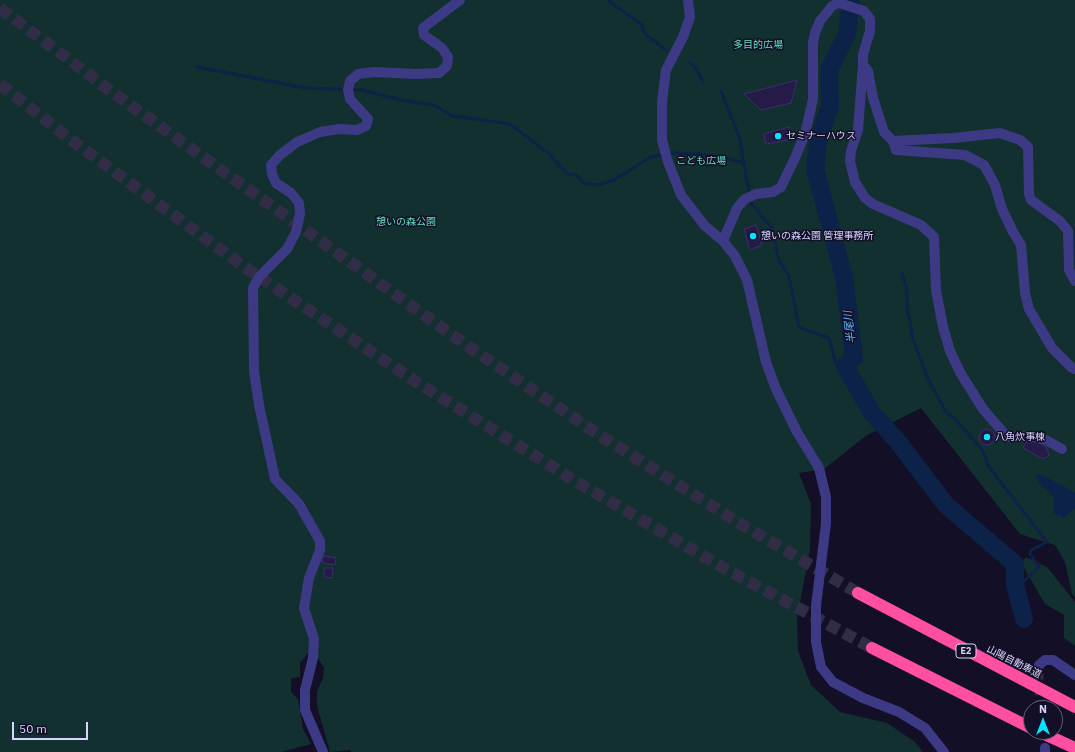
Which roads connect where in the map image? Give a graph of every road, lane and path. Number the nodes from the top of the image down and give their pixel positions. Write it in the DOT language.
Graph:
graph roads {
  1 [pos="460,0"];
  2 [pos="688,0"];
  3 [pos="863,65"];
  4 [pos="893,141"];
  5 [pos="723,241"];
  6 [pos="1075,280"];
  7 [pos="1075,369"];
  8 [pos="1062,449"];
  9 [pos="858,593"];
  10 [pos="872,648"];
  11 [pos="1038,670"];
  12 [pos="1075,675"];
  13 [pos="1075,706"];
  14 [pos="1023,724"];
  15 [pos="1058,740"];
  16 [pos="1075,748"];
  17 [pos="323,752"];
  18 [pos="944,752"];
  1 -- 17 [label="street"];
  2 -- 5 [label="street"];
  3 -- 4 [label="street"];
  3 -- 5 [label="street"];
  3 -- 8 [label="street"];
  4 -- 6 [label="street"];
  4 -- 7 [label="street"];
  5 -- 18 [label="street"];
  9 -- 13 [label="highway, 山陽自動車道 / E2"];
  10 -- 14 [label="highway"];
  11 -- 12 [label="street"];
  15 -- 16 [label="highway"];
}
